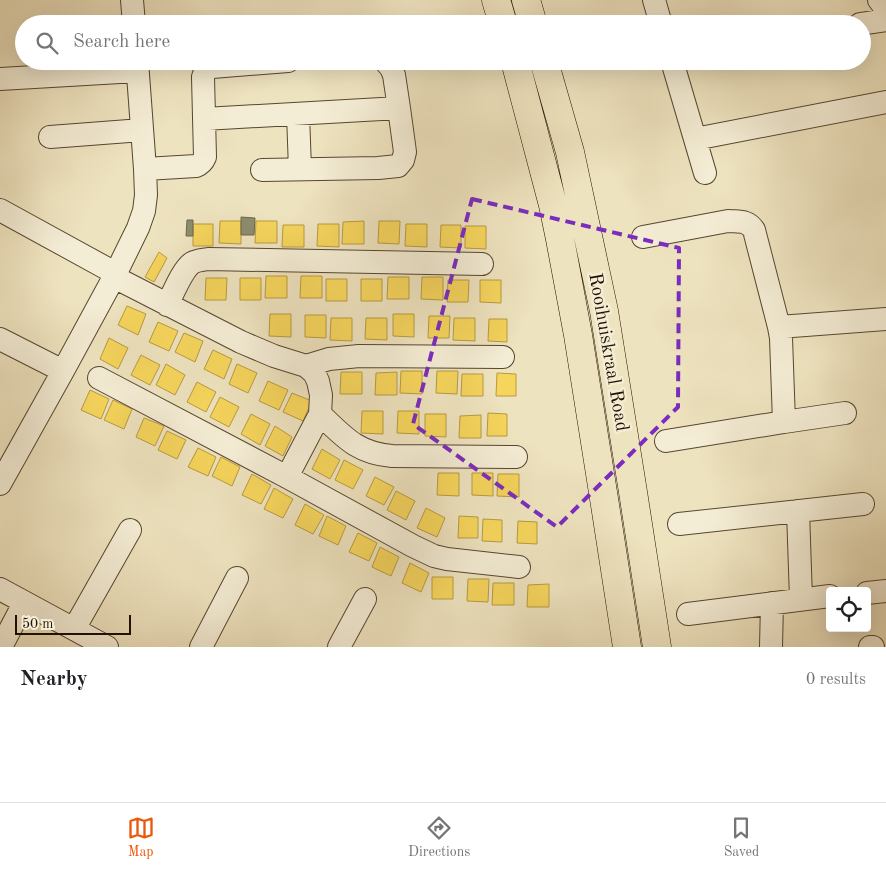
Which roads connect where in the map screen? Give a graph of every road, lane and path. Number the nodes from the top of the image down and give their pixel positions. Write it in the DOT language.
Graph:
graph roads {
  1 [pos="132,0"];
  2 [pos="496,0"];
  3 [pos="526,0"];
  4 [pos="654,0"];
  5 [pos="879,0"];
  6 [pos="886,9"];
  7 [pos="133,15"];
  8 [pos="500,15"];
  9 [pos="530,15"];
  10 [pos="658,15"];
  11 [pos="886,20"];
  12 [pos="871,22"];
  13 [pos="95,70"];
  14 [pos="137,70"];
  15 [pos="206,70"];
  16 [pos="392,70"];
  17 [pos="517,70"];
  18 [pos="547,70"];
  19 [pos="675,70"];
  20 [pos="0,79"];
  21 [pos="886,102"];
  22 [pos="400,108"];
  23 [pos="298,114"];
  24 [pos="204,119"];
  25 [pos="142,130"];
  26 [pos="50,137"];
  27 [pos="695,139"];
  28 [pos="145,169"];
  29 [pos="300,169"];
  30 [pos="262,170"];
  31 [pos="705,173"];
  32 [pos="0,210"];
  33 [pos="643,237"];
  34 [pos="482,264"];
  35 [pos="115,275"];
  36 [pos="167,305"];
  37 [pos="886,319"];
  38 [pos="779,327"];
  39 [pos="0,339"];
  40 [pos="502,357"];
  41 [pos="306,366"];
  42 [pos="63,371"];
  43 [pos="99,378"];
  44 [pos="845,413"];
  45 [pos="320,414"];
  46 [pos="784,422"];
  47 [pos="666,441"];
  48 [pos="516,457"];
  49 [pos="6,461"];
  50 [pos="287,477"];
  51 [pos="0,484"];
  52 [pos="863,504"];
  53 [pos="798,511"];
  54 [pos="679,524"];
  55 [pos="130,530"];
  56 [pos="101,553"];
  57 [pos="519,567"];
  58 [pos="237,578"];
  59 [pos="0,589"];
  60 [pos="886,591"];
  61 [pos="871,593"];
  62 [pos="826,596"];
  63 [pos="365,599"];
  64 [pos="801,599"];
  65 [pos="24,603"];
  66 [pos="772,603"];
  67 [pos="688,614"];
  68 [pos="69,627"];
  69 [pos="0,647"];
  70 [pos="107,647"];
  71 [pos="201,647"];
  72 [pos="339,647"];
  73 [pos="627,647"];
  74 [pos="656,647"];
  75 [pos="771,647"];
  1 -- 7 [label="street"];
  2 -- 8 [label="main road"];
  3 -- 9 [label="main road"];
  4 -- 10 [label="street"];
  5 -- 6 [label="street"];
  11 -- 12 [label="street"];
  13 -- 20 [label="street"];
  14 -- 25 [label="street"];
  15 -- 24 [label="street"];
  16 -- 22 [label="street"];
  17 -- 73 [label="main road, Rooihuiskraal Road"];
  18 -- 74 [label="main road, Rooihuiskraal Road"];
  19 -- 27 [label="street"];
  21 -- 27 [label="street"];
  22 -- 23 [label="street"];
  22 -- 29 [label="street"];
  23 -- 24 [label="street"];
  23 -- 29 [label="street"];
  24 -- 28 [label="street"];
  25 -- 26 [label="street"];
  25 -- 28 [label="street"];
  27 -- 31 [label="street"];
  28 -- 35 [label="street"];
  29 -- 30 [label="street"];
  32 -- 35 [label="street"];
  33 -- 38 [label="street"];
  34 -- 36 [label="street"];
  35 -- 36 [label="street"];
  35 -- 42 [label="street"];
  36 -- 41 [label="street"];
  37 -- 38 [label="street"];
  38 -- 46 [label="street"];
  39 -- 42 [label="street"];
  40 -- 41 [label="street"];
  41 -- 45 [label="street"];
  42 -- 49 [label="street"];
  43 -- 50 [label="street"];
  44 -- 46 [label="street"];
  45 -- 48 [label="street"];
  45 -- 50 [label="street"];
  46 -- 47 [label="street"];
  49 -- 51 [label="street"];
  50 -- 57 [label="street"];
  52 -- 53 [label="street"];
  53 -- 54 [label="street"];
  53 -- 64 [label="street"];
  55 -- 68 [label="street"];
  56 -- 68 [label="street"];
  58 -- 71 [label="street"];
  59 -- 65 [label="street"];
  60 -- 61 [label="street"];
  62 -- 64 [label="street"];
  63 -- 72 [label="street"];
  64 -- 66 [label="street"];
  65 -- 68 [label="street"];
  65 -- 69 [label="street"];
  66 -- 67 [label="street"];
  66 -- 75 [label="street"];
  68 -- 70 [label="street"];
}
